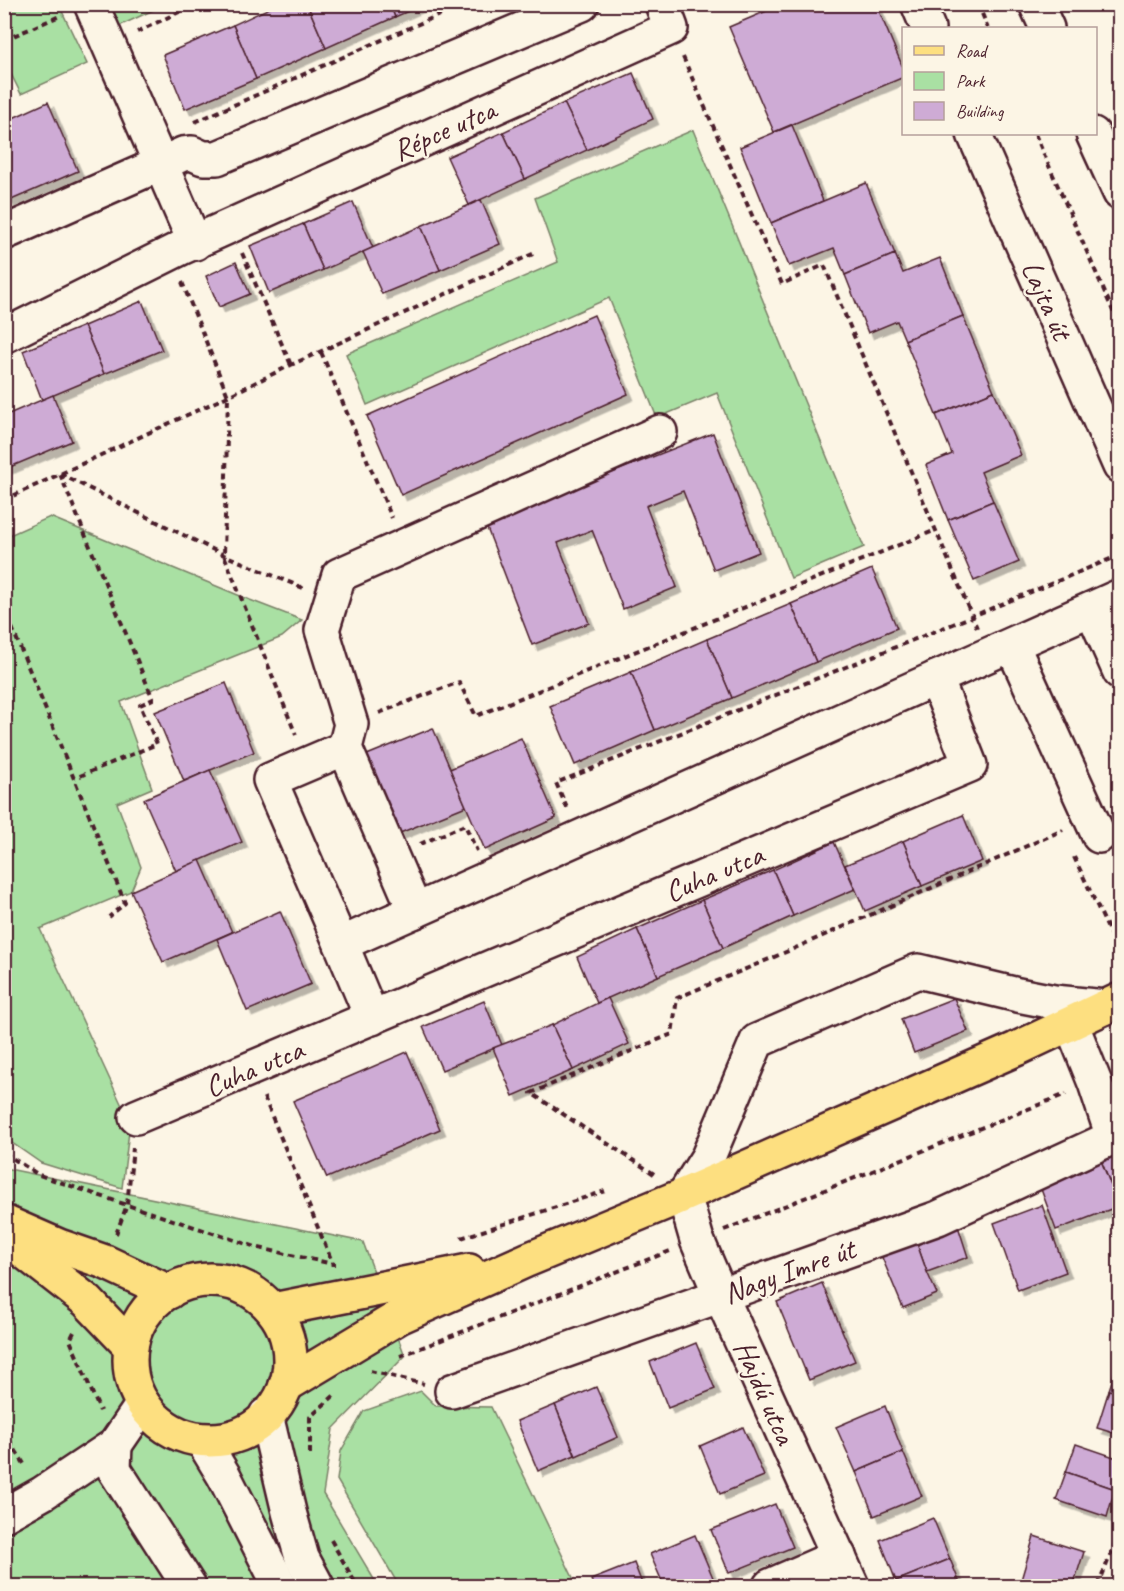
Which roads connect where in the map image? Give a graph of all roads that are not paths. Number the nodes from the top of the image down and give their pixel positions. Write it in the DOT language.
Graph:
graph roads {
  1 [pos="582,4"];
  2 [pos="918,4"];
  3 [pos="1036,4"];
  4 [pos="79,9"];
  5 [pos="666,16"];
  6 [pos="928,27"];
  7 [pos="1047,27"];
  8 [pos="974,135"];
  9 [pos="1093,135"];
  10 [pos="161,164"];
  11 [pos="1119,193"];
  12 [pos="4,233"];
  13 [pos="183,248"];
  14 [pos="4,336"];
  15 [pos="660,432"];
  16 [pos="1119,466"];
  17 [pos="1106,603"];
  18 [pos="1000,650"];
  19 [pos="1119,672"];
  20 [pos="936,678"];
  21 [pos="348,736"];
  22 [pos="1087,834"];
  23 [pos="415,911"];
  24 [pos="341,944"];
  25 [pos="1112,1004"];
  26 [pos="372,1018"];
  27 [pos="1071,1023"];
  28 [pos="136,1117"];
  29 [pos="1116,1135"];
  30 [pos="684,1195"];
  31 [pos="4,1222"];
  32 [pos="4,1236"];
  33 [pos="527,1260"];
  34 [pos="169,1292"];
  35 [pos="721,1296"];
  36 [pos="273,1310"];
  37 [pos="131,1347"];
  38 [pos="286,1385"];
  39 [pos="452,1391"];
  40 [pos="143,1404"];
  41 [pos="266,1415"];
  42 [pos="204,1443"];
  43 [pos="115,1445"];
  44 [pos="4,1515"];
  45 [pos="839,1556"];
  46 [pos="189,1587"];
  47 [pos="280,1587"];
  48 [pos="317,1587"];
  49 [pos="770,1587"];
  50 [pos="852,1587"];
  1 -- 10 [label="street, Répce utca"];
  2 -- 6 [label="street"];
  3 -- 7 [label="street"];
  4 -- 10 [label="street"];
  5 -- 13 [label="street, Répce utca"];
  8 -- 16 [label="street, Lajta út"];
  9 -- 11 [label="street"];
  10 -- 12 [label="street, Répce utca"];
  10 -- 13 [label="street"];
  13 -- 14 [label="street, Répce utca"];
  15 -- 21 [label="street"];
  17 -- 18 [label="street"];
  17 -- 19 [label="street"];
  18 -- 20 [label="street"];
  18 -- 22 [label="street"];
  20 -- 23 [label="street"];
  20 -- 26 [label="street, Cuha utca"];
  21 -- 23 [label="street"];
  21 -- 24 [label="street"];
  23 -- 24 [label="street"];
  24 -- 26 [label="street"];
  25 -- 27 [label="main road"];
  25 -- 30 [label="street"];
  26 -- 28 [label="street, Cuha utca"];
  27 -- 29 [label="street"];
  27 -- 30 [label="main road"];
  29 -- 35 [label="street, Nagy Imre út"];
  30 -- 33 [label="main road"];
  30 -- 35 [label="street, Hajdú utca"];
  31 -- 34 [label="main road"];
  32 -- 37 [label="main road"];
  33 -- 36 [label="main road"];
  33 -- 38 [label="main road"];
  34 -- 36 [label="main road"];
  34 -- 37 [label="main road"];
  35 -- 39 [label="street, Nagy Imre út"];
  35 -- 45 [label="street, Hajdú utca"];
  36 -- 38 [label="main road"];
  37 -- 40 [label="main road"];
  38 -- 41 [label="main road"];
  40 -- 42 [label="main road"];
  40 -- 43 [label="street"];
  41 -- 42 [label="main road"];
  41 -- 48 [label="street"];
  42 -- 47 [label="street"];
  43 -- 44 [label="street"];
  43 -- 46 [label="street"];
  45 -- 49 [label="street"];
  45 -- 50 [label="street, Hajdú utca"];
}
